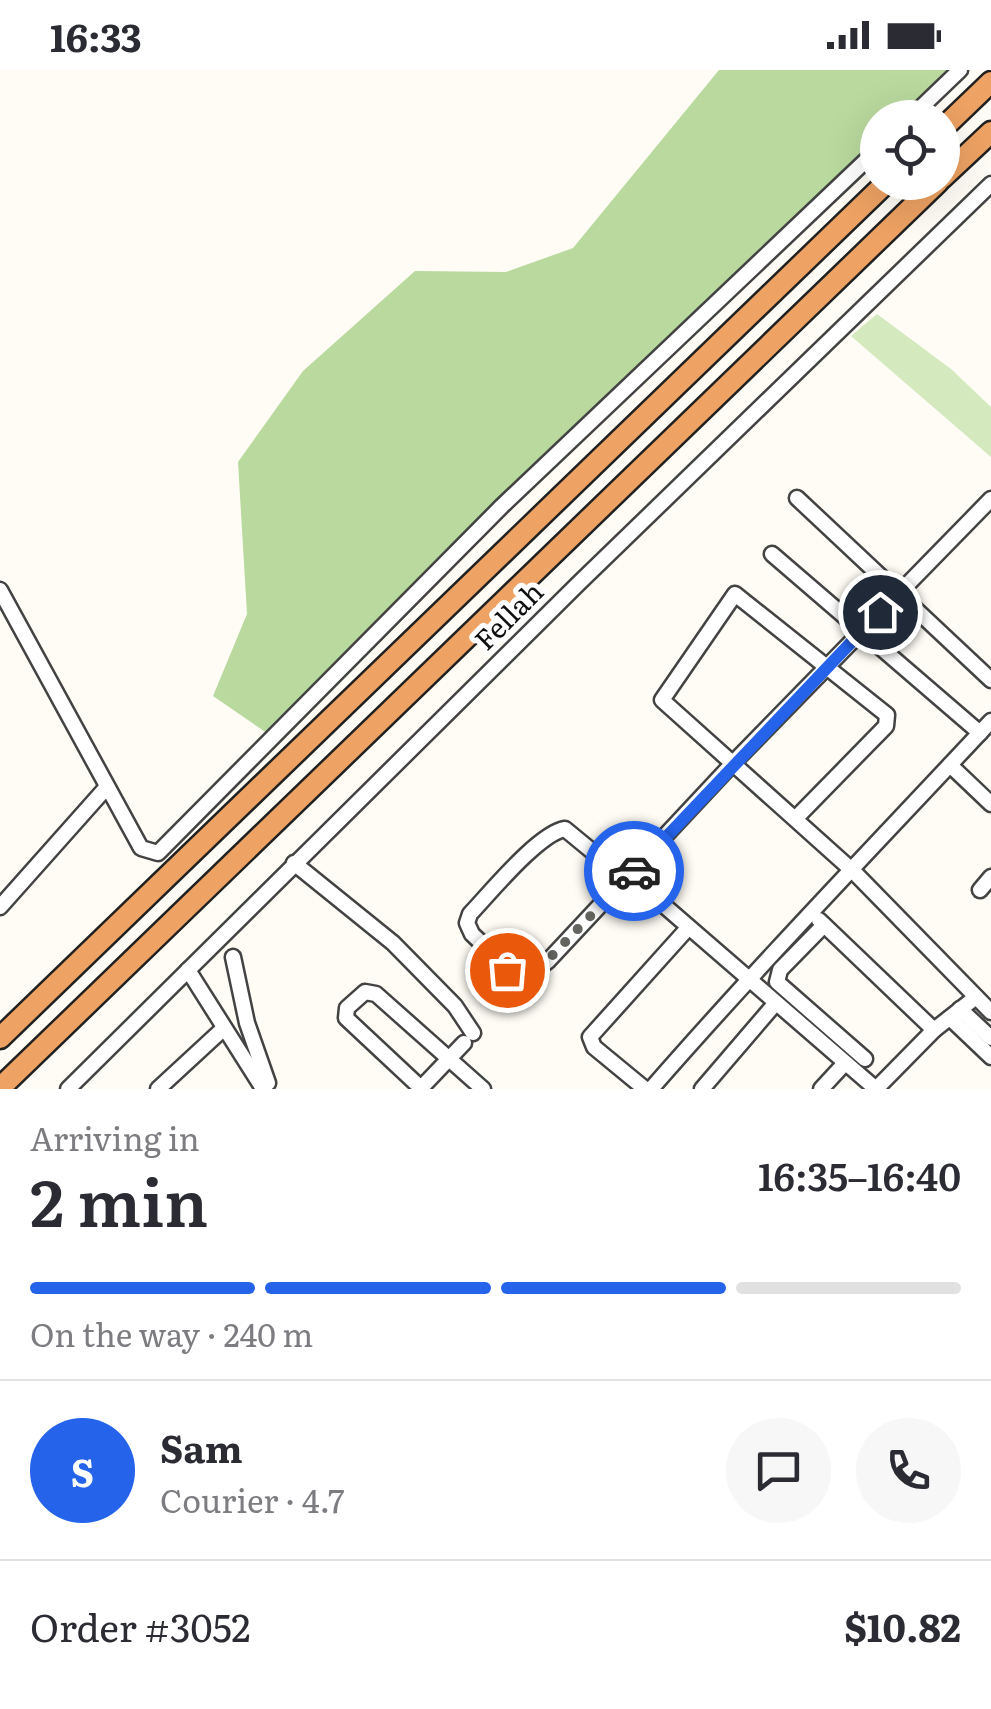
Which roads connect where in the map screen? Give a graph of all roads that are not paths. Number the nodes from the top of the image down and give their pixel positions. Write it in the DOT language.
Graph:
graph roads {
  1 [pos="960,70"];
  2 [pos="991,82"];
  3 [pos="929,100"];
  4 [pos="960,112"];
  5 [pos="991,132"];
  6 [pos="960,161"];
  7 [pos="860,166"];
  8 [pos="991,184"];
  9 [pos="868,200"];
  10 [pos="919,200"];
  11 [pos="796,498"];
  12 [pos="991,499"];
  13 [pos="772,554"];
  14 [pos="0,590"];
  15 [pos="898,594"];
  16 [pos="862,630"];
  17 [pos="830,666"];
  18 [pos="991,680"];
  19 [pos="991,721"];
  20 [pos="980,734"];
  21 [pos="735,760"];
  22 [pos="950,765"];
  23 [pos="105,789"];
  24 [pos="991,804"];
  25 [pos="796,818"];
  26 [pos="294,863"];
  27 [pos="854,872"];
  28 [pos="630,876"];
  29 [pos="991,877"];
  30 [pos="980,890"];
  31 [pos="0,907"];
  32 [pos="812,913"];
  33 [pos="824,925"];
  34 [pos="688,928"];
  35 [pos="233,957"];
  36 [pos="188,970"];
  37 [pos="746,980"];
  38 [pos="976,997"];
  39 [pos="774,1004"];
  40 [pos="991,1012"];
  41 [pos="955,1014"];
  42 [pos="223,1029"];
  43 [pos="934,1030"];
  44 [pos="0,1038"];
  45 [pos="991,1038"];
  46 [pos="991,1058"];
  47 [pos="864,1059"];
  48 [pos="448,1060"];
  49 [pos="844,1063"];
  50 [pos="263,1086"];
  51 [pos="0,1088"];
  52 [pos="422,1088"];
  53 [pos="68,1089"];
  54 [pos="158,1089"];
  55 [pos="282,1089"];
  56 [pos="483,1089"];
  57 [pos="648,1089"];
  58 [pos="702,1089"];
  59 [pos="821,1089"];
  60 [pos="876,1089"];
  1 -- 3 [label="street"];
  2 -- 4 [label="highway"];
  5 -- 6 [label="highway"];
  7 -- 23 [label="street"];
  8 -- 26 [label="street, Fellah"];
  9 -- 44 [label="highway"];
  10 -- 51 [label="highway"];
  11 -- 15 [label="street"];
  12 -- 15 [label="street"];
  13 -- 16 [label="street"];
  14 -- 23 [label="street"];
  15 -- 16 [label="street"];
  15 -- 18 [label="street"];
  16 -- 17 [label="street"];
  16 -- 20 [label="street"];
  17 -- 21 [label="street"];
  17 -- 21 [label="street"];
  17 -- 25 [label="street"];
  19 -- 20 [label="street"];
  20 -- 22 [label="street"];
  21 -- 25 [label="street"];
  21 -- 28 [label="street"];
  22 -- 24 [label="street"];
  22 -- 27 [label="street"];
  23 -- 31 [label="street"];
  25 -- 27 [label="street"];
  26 -- 36 [label="street, Fellah"];
  26 -- 48 [label="street"];
  27 -- 32 [label="street"];
  27 -- 38 [label="street"];
  28 -- 28 [label="street"];
  28 -- 34 [label="street"];
  29 -- 30 [label="street"];
  32 -- 33 [label="street"];
  32 -- 37 [label="street"];
  33 -- 43 [label="street"];
  33 -- 47 [label="street"];
  34 -- 37 [label="street"];
  34 -- 57 [label="street"];
  35 -- 50 [label="street"];
  36 -- 42 [label="street"];
  36 -- 53 [label="street, Fellah"];
  37 -- 39 [label="street"];
  37 -- 57 [label="street"];
  38 -- 40 [label="street"];
  38 -- 41 [label="street"];
  39 -- 49 [label="street"];
  39 -- 58 [label="street"];
  41 -- 43 [label="street"];
  41 -- 45 [label="street"];
  41 -- 46 [label="street"];
  42 -- 50 [label="street"];
  42 -- 54 [label="street"];
  43 -- 60 [label="street"];
  48 -- 52 [label="street"];
  48 -- 52 [label="street"];
  48 -- 56 [label="street"];
  49 -- 59 [label="street"];
  49 -- 60 [label="street"];
  50 -- 55 [label="street"];
}
